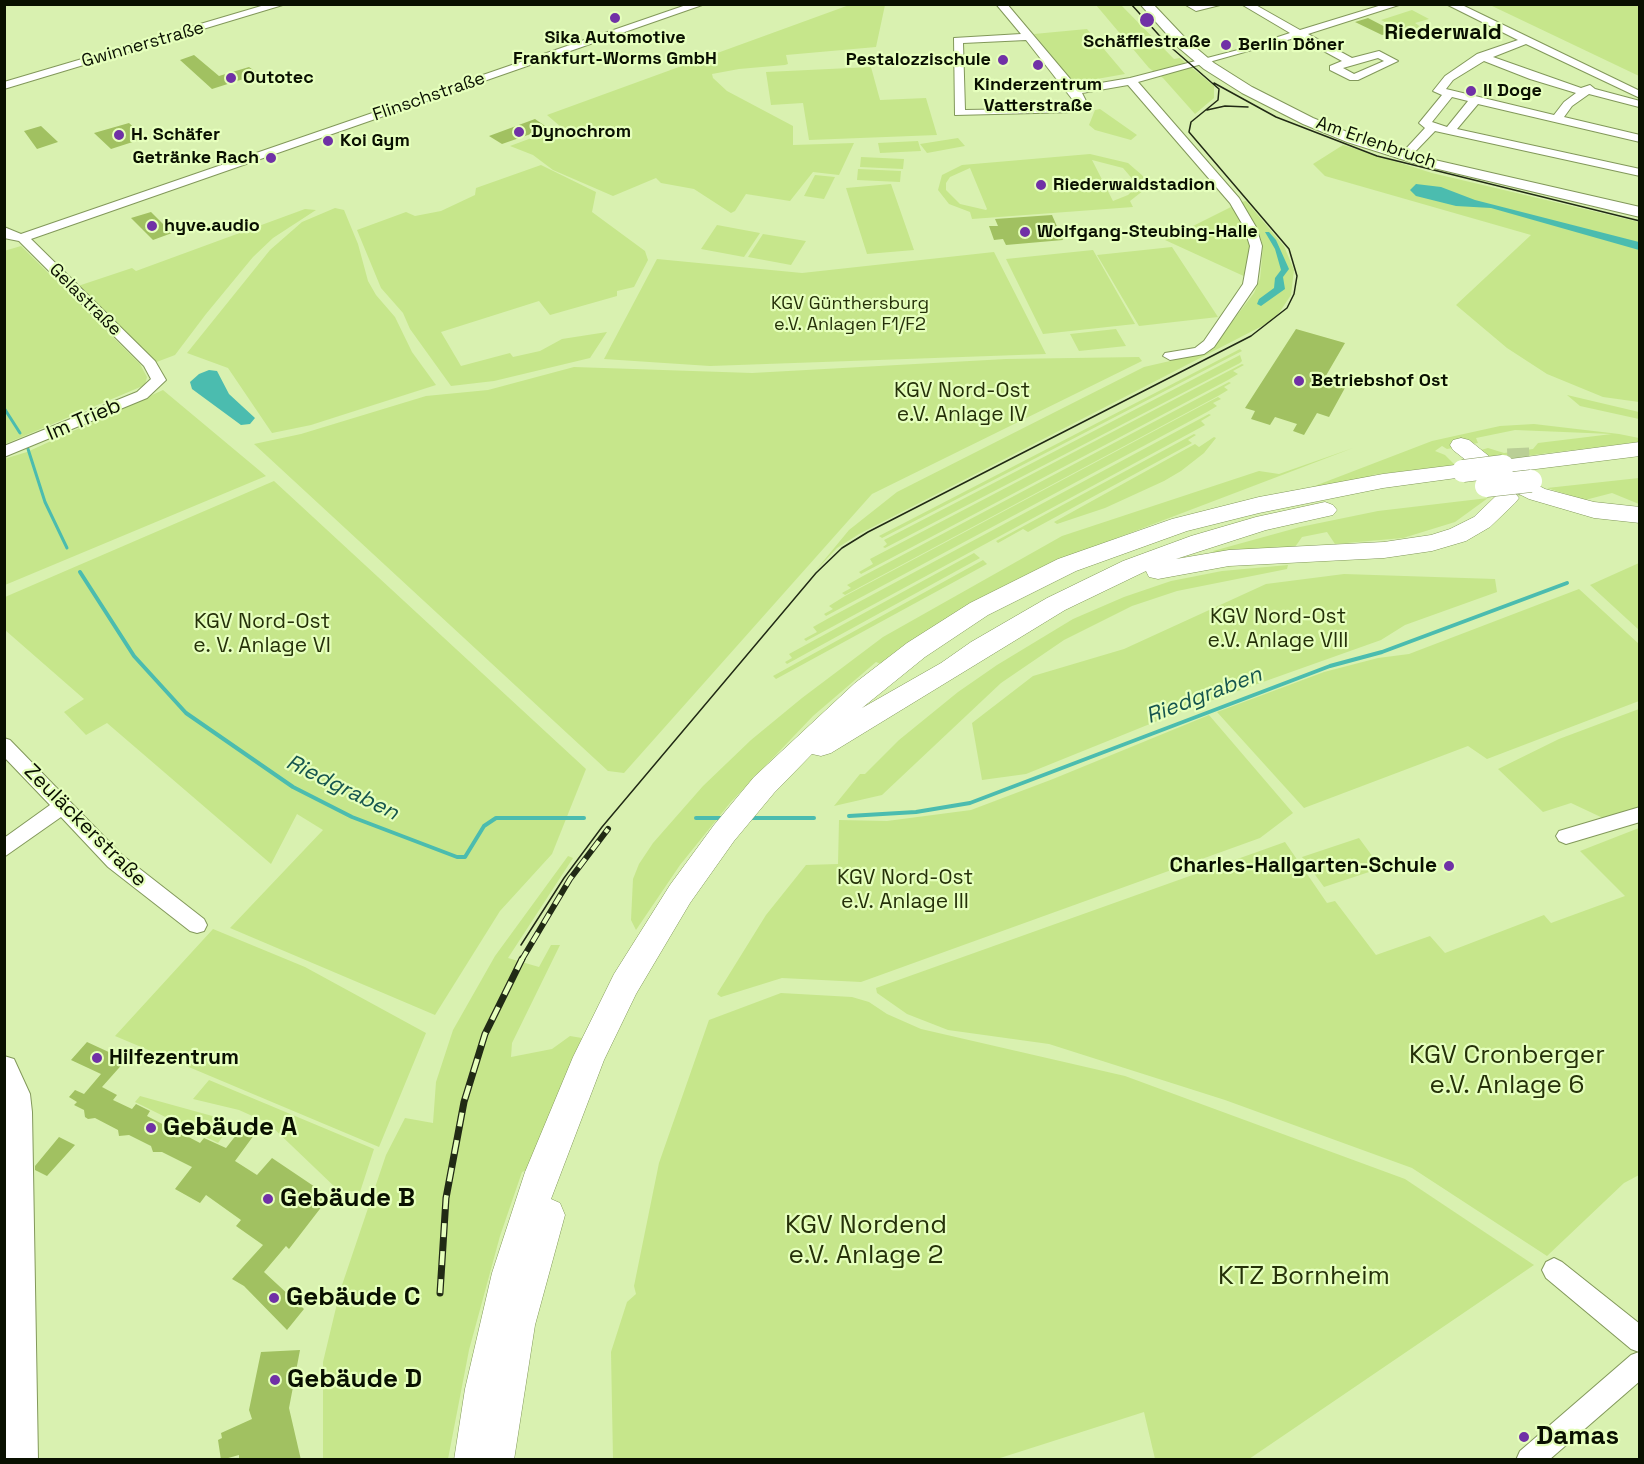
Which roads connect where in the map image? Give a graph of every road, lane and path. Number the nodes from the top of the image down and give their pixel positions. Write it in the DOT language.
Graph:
graph roads {
  1 [pos="281,4"];
  2 [pos="700,4"];
  3 [pos="1001,4"];
  4 [pos="1146,4"];
  5 [pos="1189,4"];
  6 [pos="1219,4"];
  7 [pos="1246,4"];
  8 [pos="1397,4"];
  9 [pos="1453,5"];
  10 [pos="1299,34"];
  11 [pos="1029,37"];
  12 [pos="1525,41"];
  13 [pos="1481,56"];
  14 [pos="1202,61"];
  15 [pos="1351,62"];
  16 [pos="1606,80"];
  17 [pos="1131,81"];
  18 [pos="4,86"];
  19 [pos="1074,91"];
  20 [pos="1584,91"];
  21 [pos="1449,94"];
  22 [pos="1640,95"];
  23 [pos="1475,100"];
  24 [pos="1640,104"];
  25 [pos="1557,119"];
  26 [pos="1432,127"];
  27 [pos="1450,130"];
  28 [pos="1640,139"];
  29 [pos="1405,156"];
  30 [pos="1640,173"];
  31 [pos="1640,212"];
  32 [pos="4,231"];
  33 [pos="23,238"];
  34 [pos="1170,356"];
  35 [pos="159,380"];
  36 [pos="1461,445"];
  37 [pos="1640,450"];
  38 [pos="4,452"];
  39 [pos="1640,465"];
  40 [pos="1496,492"];
  41 [pos="1640,515"];
  42 [pos="1084,590"];
  43 [pos="4,745"];
  44 [pos="809,749"];
  45 [pos="63,806"];
  46 [pos="1640,814"];
  47 [pos="1566,836"];
  48 [pos="4,849"];
  49 [pos="197,926"];
  50 [pos="4,1068"];
  51 [pos="551,1173"];
  52 [pos="1554,1270"];
  53 [pos="1640,1340"];
  54 [pos="1640,1364"];
  55 [pos="22,1460"];
  56 [pos="473,1460"];
  57 [pos="494,1460"];
  58 [pos="1529,1460"];
  1 -- 18 [label="street, Gwinnerstraße"];
  2 -- 33 [label="street, Flinschstraße"];
  3 -- 11 [label="street"];
  4 -- 14 [label="main road, Am Erlenbruch"];
  5 -- 6 [label="street"];
  7 -- 10 [label="street"];
  8 -- 10 [label="street"];
  9 -- 12 [label="street"];
  10 -- 14 [label="street"];
  10 -- 15 [label="street"];
  11 -- 19 [label="street"];
  11 -- 19 [label="street"];
  12 -- 13 [label="street"];
  12 -- 16 [label="street"];
  13 -- 20 [label="street"];
  13 -- 21 [label="street"];
  14 -- 17 [label="street"];
  14 -- 29 [label="main road, Am Erlenbruch"];
  16 -- 20 [label="street"];
  16 -- 22 [label="street"];
  17 -- 19 [label="street"];
  17 -- 34 [label="street"];
  20 -- 24 [label="street"];
  20 -- 25 [label="street"];
  21 -- 23 [label="street"];
  21 -- 26 [label="street"];
  23 -- 25 [label="street"];
  23 -- 27 [label="street"];
  25 -- 28 [label="street"];
  26 -- 27 [label="street"];
  26 -- 29 [label="street"];
  27 -- 30 [label="street"];
  29 -- 31 [label="main road, Am Erlenbruch"];
  32 -- 33 [label="street, Gelastraße"];
  33 -- 35 [label="street, Gelastraße"];
  35 -- 38 [label="street, Im Trieb"];
  36 -- 41 [label="highway"];
  37 -- 44 [label="highway, bridge"];
  39 -- 40 [label="highway, bridge"];
  40 -- 42 [label="highway"];
  40 -- 42 [label="highway"];
  42 -- 44 [label="highway"];
  43 -- 45 [label="street, Zeuläckerstraße"];
  44 -- 51 [label="highway"];
  45 -- 48 [label="street"];
  45 -- 49 [label="street, Zeuläckerstraße"];
  46 -- 47 [label="street"];
  50 -- 55 [label="main road"];
  51 -- 56 [label="highway"];
  51 -- 57 [label="highway"];
  52 -- 53 [label="street"];
  54 -- 58 [label="street"];
}
